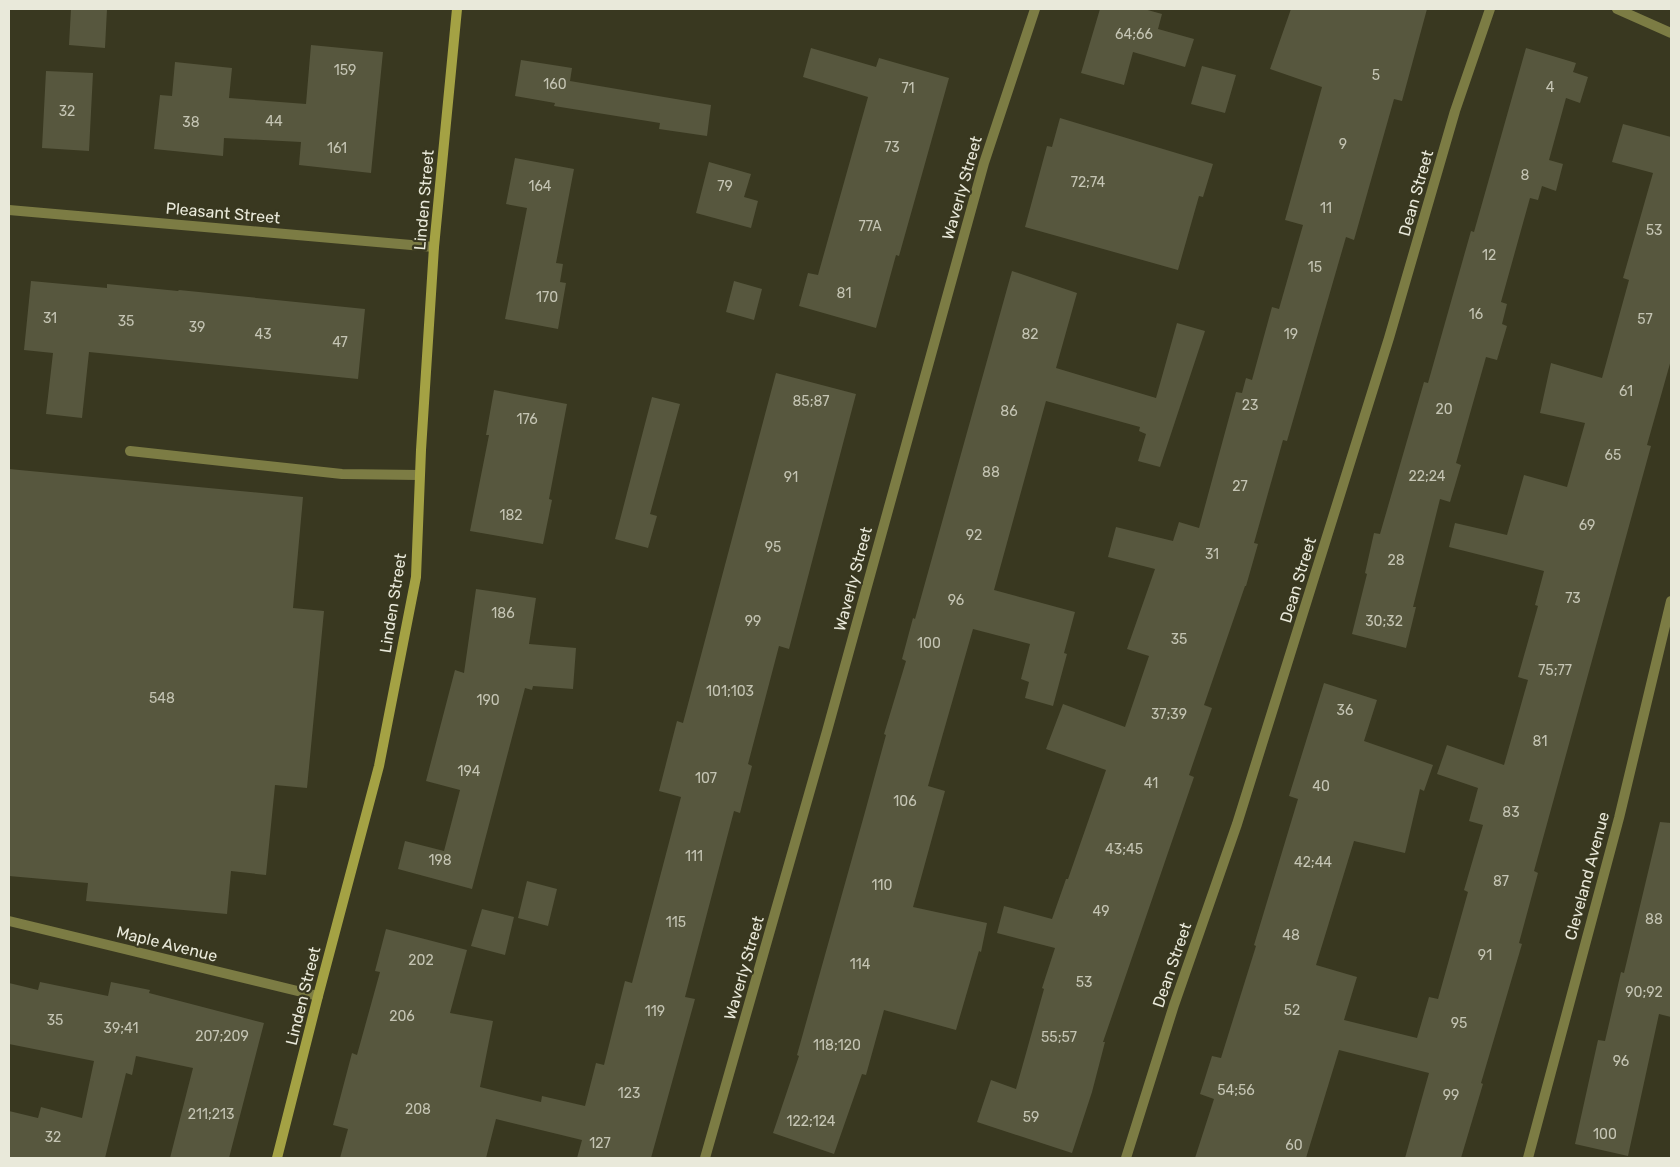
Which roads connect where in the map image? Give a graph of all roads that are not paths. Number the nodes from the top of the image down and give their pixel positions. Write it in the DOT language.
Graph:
graph roads {
  1 [pos="457,9"];
  2 [pos="1035,9"];
  3 [pos="1490,9"];
  4 [pos="1617,9"];
  5 [pos="1671,33"];
  6 [pos="9,210"];
  7 [pos="434,247"];
  8 [pos="130,452"];
  9 [pos="420,475"];
  10 [pos="1671,601"];
  11 [pos="9,921"];
  12 [pos="318,996"];
  13 [pos="277,1158"];
  14 [pos="705,1158"];
  15 [pos="1126,1158"];
  16 [pos="1528,1158"];
  1 -- 7 [label="street, Linden Street"];
  2 -- 14 [label="street, Waverly Street"];
  3 -- 15 [label="street, Dean Street"];
  4 -- 5 [label="street"];
  6 -- 7 [label="street, Pleasant Street"];
  7 -- 9 [label="street, Linden Street"];
  8 -- 9 [label="street"];
  9 -- 12 [label="street, Linden Street"];
  10 -- 16 [label="street, Cleveland Avenue"];
  11 -- 12 [label="street, Maple Avenue"];
  12 -- 13 [label="street, Linden Street"];
}
